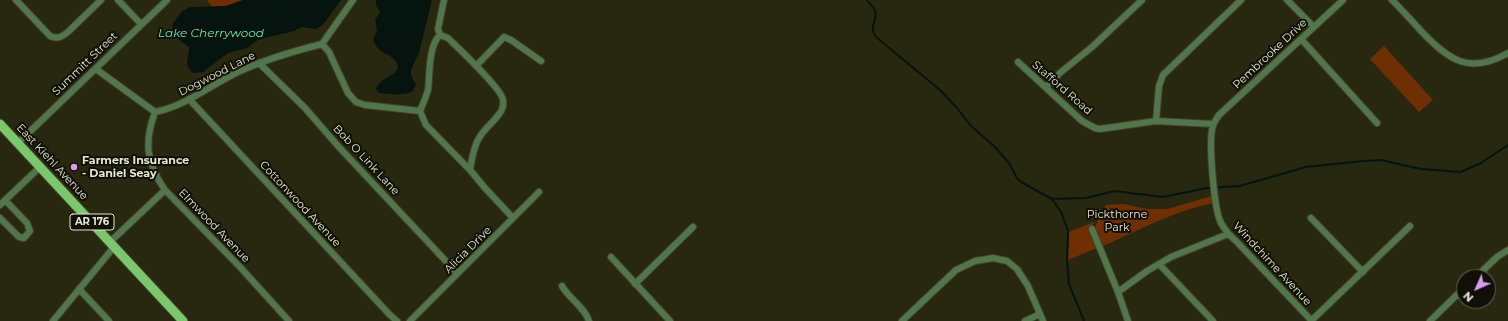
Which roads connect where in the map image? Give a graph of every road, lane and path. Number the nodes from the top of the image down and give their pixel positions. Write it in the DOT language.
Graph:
graph roads {
  1 [pos="16,0"];
  2 [pos="101,0"];
  3 [pos="118,0"];
  4 [pos="167,0"];
  5 [pos="353,0"];
  6 [pos="444,0"];
  7 [pos="1142,0"];
  8 [pos="1241,0"];
  9 [pos="1287,0"];
  10 [pos="1342,0"];
  11 [pos="1392,0"];
  12 [pos="141,24"];
  13 [pos="1314,27"];
  14 [pos="440,35"];
  15 [pos="1300,39"];
  16 [pos="322,44"];
  17 [pos="1508,53"];
  18 [pos="541,61"];
  19 [pos="1018,62"];
  20 [pos="259,63"];
  21 [pos="476,66"];
  22 [pos="96,69"];
  23 [pos="1046,87"];
  24 [pos="189,99"];
  25 [pos="420,111"];
  26 [pos="155,112"];
  27 [pos="1156,121"];
  28 [pos="1377,123"];
  29 [pos="0,124"];
  30 [pos="1213,124"];
  31 [pos="18,143"];
  32 [pos="40,167"];
  33 [pos="470,170"];
  34 [pos="165,190"];
  35 [pos="539,192"];
  36 [pos="5,200"];
  37 [pos="0,205"];
  38 [pos="0,218"];
  39 [pos="513,218"];
  40 [pos="1311,218"];
  41 [pos="1410,226"];
  42 [pos="693,227"];
  43 [pos="1092,229"];
  44 [pos="1228,234"];
  45 [pos="112,244"];
  46 [pos="1508,250"];
  47 [pos="611,257"];
  48 [pos="1159,264"];
  49 [pos="1484,269"];
  50 [pos="1363,272"];
  51 [pos="457,273"];
  52 [pos="635,284"];
  53 [pos="562,286"];
  54 [pos="79,290"];
  55 [pos="1118,292"];
  56 [pos="1456,296"];
  57 [pos="1040,314"];
  58 [pos="53,321"];
  59 [pos="109,321"];
  60 [pos="183,321"];
  61 [pos="289,321"];
  62 [pos="397,321"];
  63 [pos="410,321"];
  64 [pos="589,321"];
  65 [pos="670,321"];
  66 [pos="902,321"];
  67 [pos="1025,321"];
  68 [pos="1044,321"];
  69 [pos="1128,321"];
  70 [pos="1213,321"];
  71 [pos="1311,321"];
  72 [pos="1430,321"];
  1 -- 2 [label="street"];
  3 -- 12 [label="street"];
  4 -- 12 [label="street, Summitt Street"];
  5 -- 16 [label="street"];
  6 -- 14 [label="street"];
  7 -- 23 [label="street"];
  8 -- 27 [label="street"];
  9 -- 13 [label="street"];
  10 -- 13 [label="street, Pembrooke Drive"];
  11 -- 17 [label="street"];
  12 -- 22 [label="street, Summitt Street"];
  13 -- 15 [label="street, Pembrooke Drive"];
  14 -- 21 [label="street"];
  14 -- 25 [label="street"];
  15 -- 28 [label="street"];
  15 -- 30 [label="street, Pembrooke Drive"];
  16 -- 20 [label="street, Dogwood Lane"];
  16 -- 25 [label="street"];
  18 -- 21 [label="street"];
  19 -- 23 [label="street, Stafford Road"];
  20 -- 24 [label="street, Dogwood Lane"];
  20 -- 51 [label="street, Bob O Link Lane"];
  21 -- 33 [label="street"];
  22 -- 26 [label="street"];
  22 -- 31 [label="street, Summitt Street"];
  23 -- 27 [label="street, Stafford Road"];
  24 -- 26 [label="street, Dogwood Lane"];
  24 -- 62 [label="street, Cottonwood Avenue"];
  25 -- 33 [label="street"];
  26 -- 34 [label="street, Elmwood Avenue"];
  27 -- 30 [label="street, Stafford Road"];
  29 -- 31 [label="main road, East Kiehl Avenue / AR 176"];
  30 -- 44 [label="street, Windchime Avenue"];
  31 -- 32 [label="main road, East Kiehl Avenue / AR 176"];
  32 -- 36 [label="street"];
  32 -- 45 [label="main road, East Kiehl Avenue / AR 176"];
  33 -- 39 [label="street"];
  34 -- 45 [label="street"];
  34 -- 61 [label="street, Elmwood Avenue"];
  35 -- 39 [label="street, Alicia Drive"];
  36 -- 37 [label="street"];
  36 -- 38 [label="street"];
  39 -- 51 [label="street, Alicia Drive"];
  40 -- 50 [label="street"];
  41 -- 50 [label="street"];
  42 -- 52 [label="street"];
  43 -- 55 [label="street"];
  44 -- 48 [label="street"];
  44 -- 71 [label="street, Windchime Avenue"];
  45 -- 54 [label="street"];
  45 -- 60 [label="main road, East Kiehl Avenue / AR 176"];
  46 -- 49 [label="street"];
  47 -- 52 [label="street"];
  48 -- 55 [label="street"];
  48 -- 70 [label="street"];
  50 -- 71 [label="street"];
  51 -- 63 [label="street, Alicia Drive"];
  52 -- 65 [label="street"];
  53 -- 64 [label="street"];
  54 -- 58 [label="street"];
  54 -- 59 [label="street"];
  55 -- 69 [label="street"];
  56 -- 72 [label="street"];
  57 -- 66 [label="street"];
  57 -- 67 [label="street"];
  57 -- 68 [label="street"];
}
